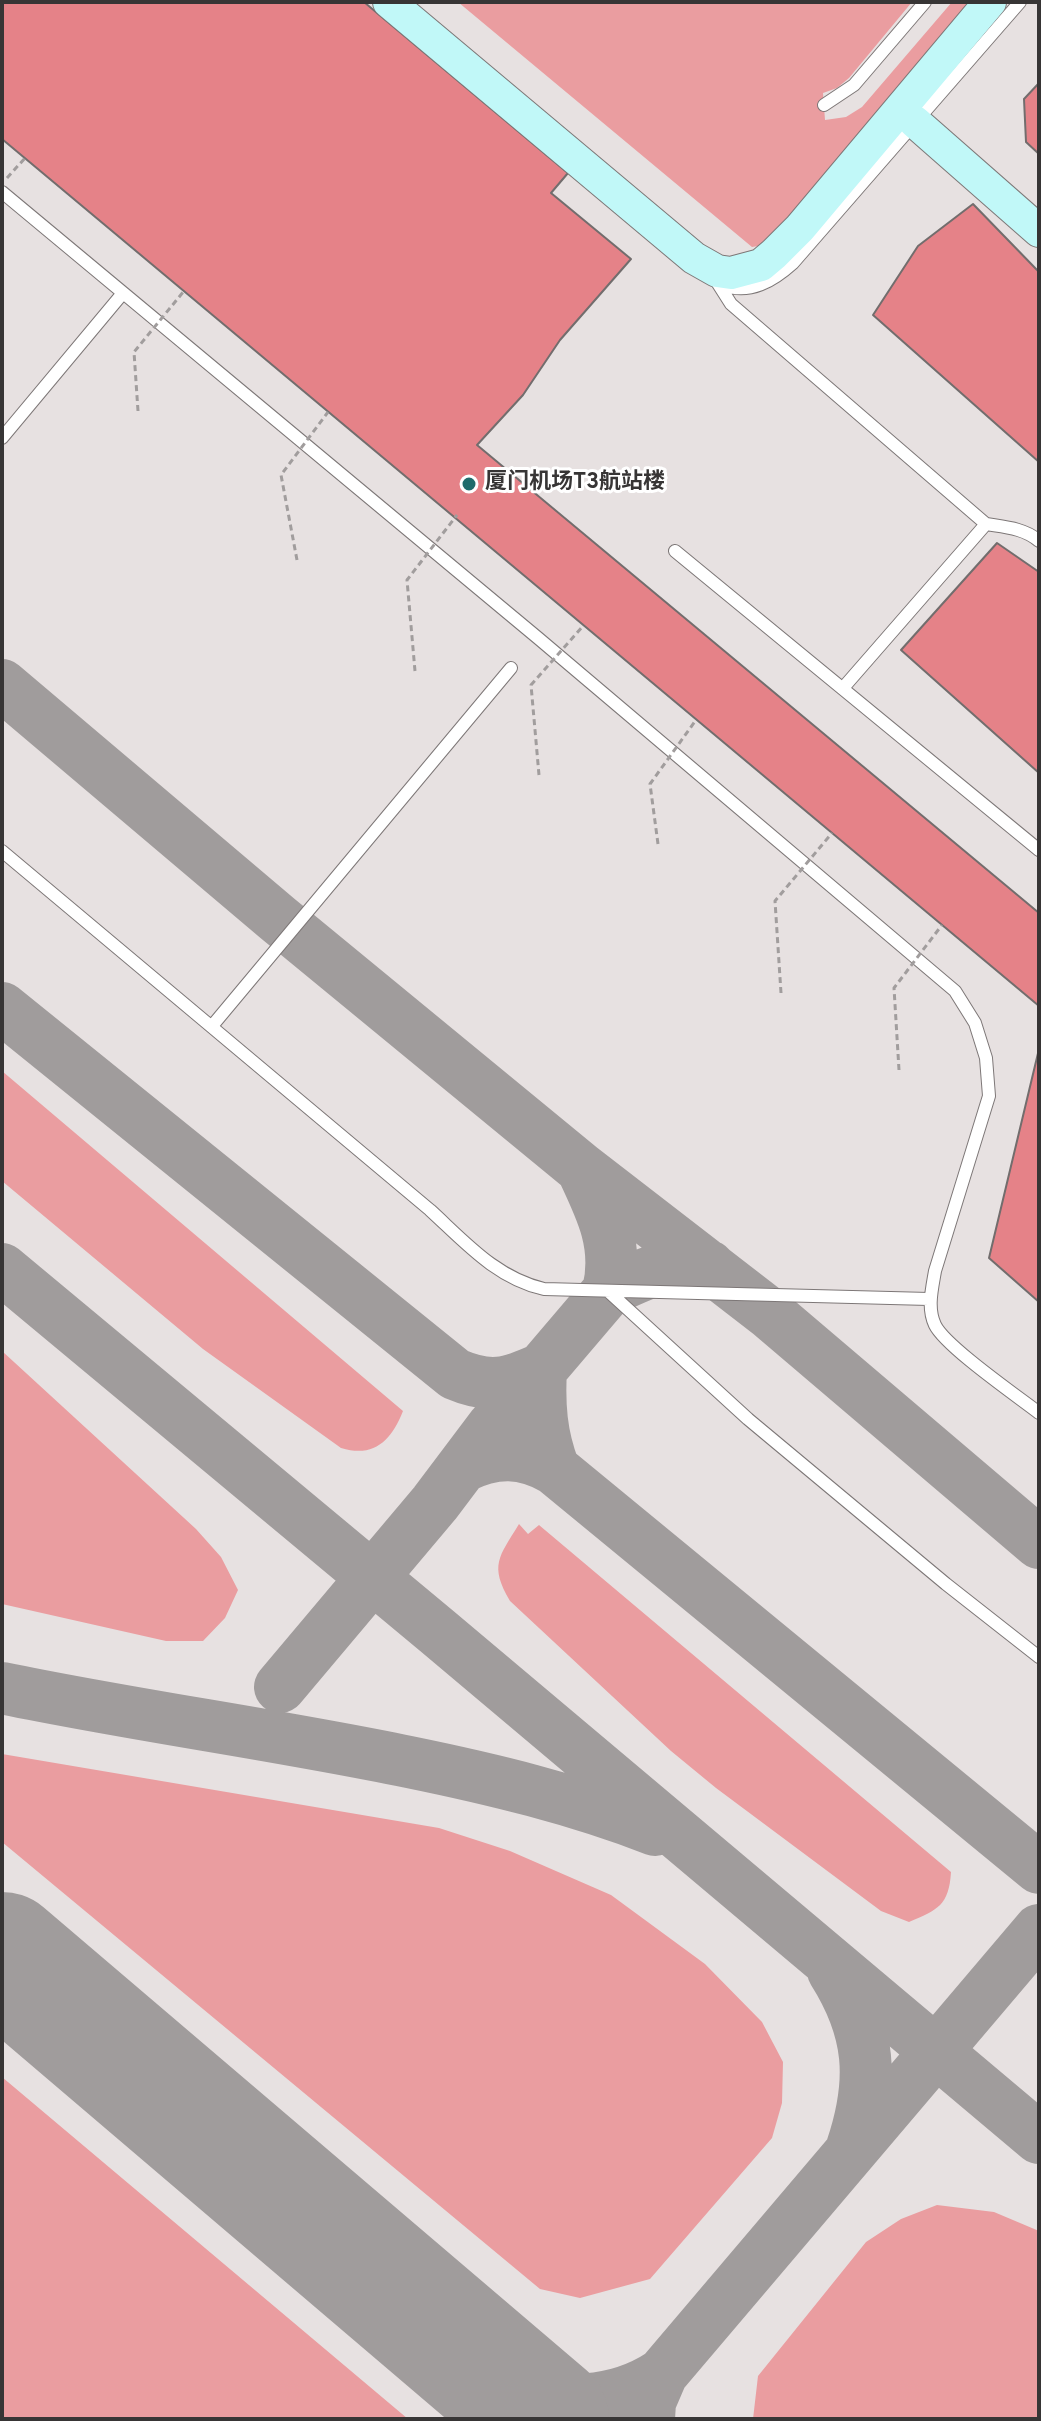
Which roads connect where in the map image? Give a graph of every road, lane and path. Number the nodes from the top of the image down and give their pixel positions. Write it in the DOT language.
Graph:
graph roads {
  1 [pos="377,2"];
  2 [pos="389,2"];
  3 [pos="925,2"];
  4 [pos="990,2"];
  5 [pos="1020,2"];
  6 [pos="824,105"];
  7 [pos="915,122"];
  8 [pos="25,158"];
  9 [pos="2,184"];
  10 [pos="2,192"];
  11 [pos="1039,231"];
  12 [pos="717,282"];
  13 [pos="184,291"];
  14 [pos="123,293"];
  15 [pos="138,411"];
  16 [pos="328,412"];
  17 [pos="2,438"];
  18 [pos="457,515"];
  19 [pos="986,524"];
  20 [pos="1039,541"];
  21 [pos="675,551"];
  22 [pos="297,560"];
  23 [pos="583,626"];
  24 [pos="511,668"];
  25 [pos="415,671"];
  26 [pos="843,688"];
  27 [pos="696,720"];
  28 [pos="539,775"];
  29 [pos="832,833"];
  30 [pos="658,844"];
  31 [pos="1039,850"];
  32 [pos="2,851"];
  33 [pos="942,925"];
  34 [pos="781,993"];
  35 [pos="212,1026"];
  36 [pos="899,1070"];
  37 [pos="608,1291"];
  38 [pos="929,1299"];
  39 [pos="1039,1413"];
  40 [pos="1039,1657"];
  1 -- 12 [label="lane"];
  2 -- 4 [label="main road"];
  3 -- 6 [label="lane"];
  5 -- 7 [label="lane"];
  7 -- 11 [label="main road"];
  7 -- 12 [label="lane"];
  8 -- 9 [label="path"];
  10 -- 14 [label="lane"];
  12 -- 19 [label="lane"];
  13 -- 15 [label="path, bridge"];
  14 -- 17 [label="lane"];
  14 -- 38 [label="lane"];
  16 -- 22 [label="path, bridge"];
  18 -- 25 [label="path, bridge"];
  19 -- 20 [label="lane"];
  19 -- 26 [label="lane"];
  21 -- 26 [label="lane"];
  23 -- 28 [label="path, bridge"];
  24 -- 35 [label="lane"];
  26 -- 31 [label="lane"];
  27 -- 30 [label="path, bridge"];
  29 -- 34 [label="path, bridge"];
  32 -- 35 [label="lane"];
  33 -- 36 [label="path, bridge"];
  35 -- 37 [label="lane"];
  37 -- 38 [label="lane"];
  37 -- 40 [label="lane"];
  38 -- 39 [label="lane"];
}
